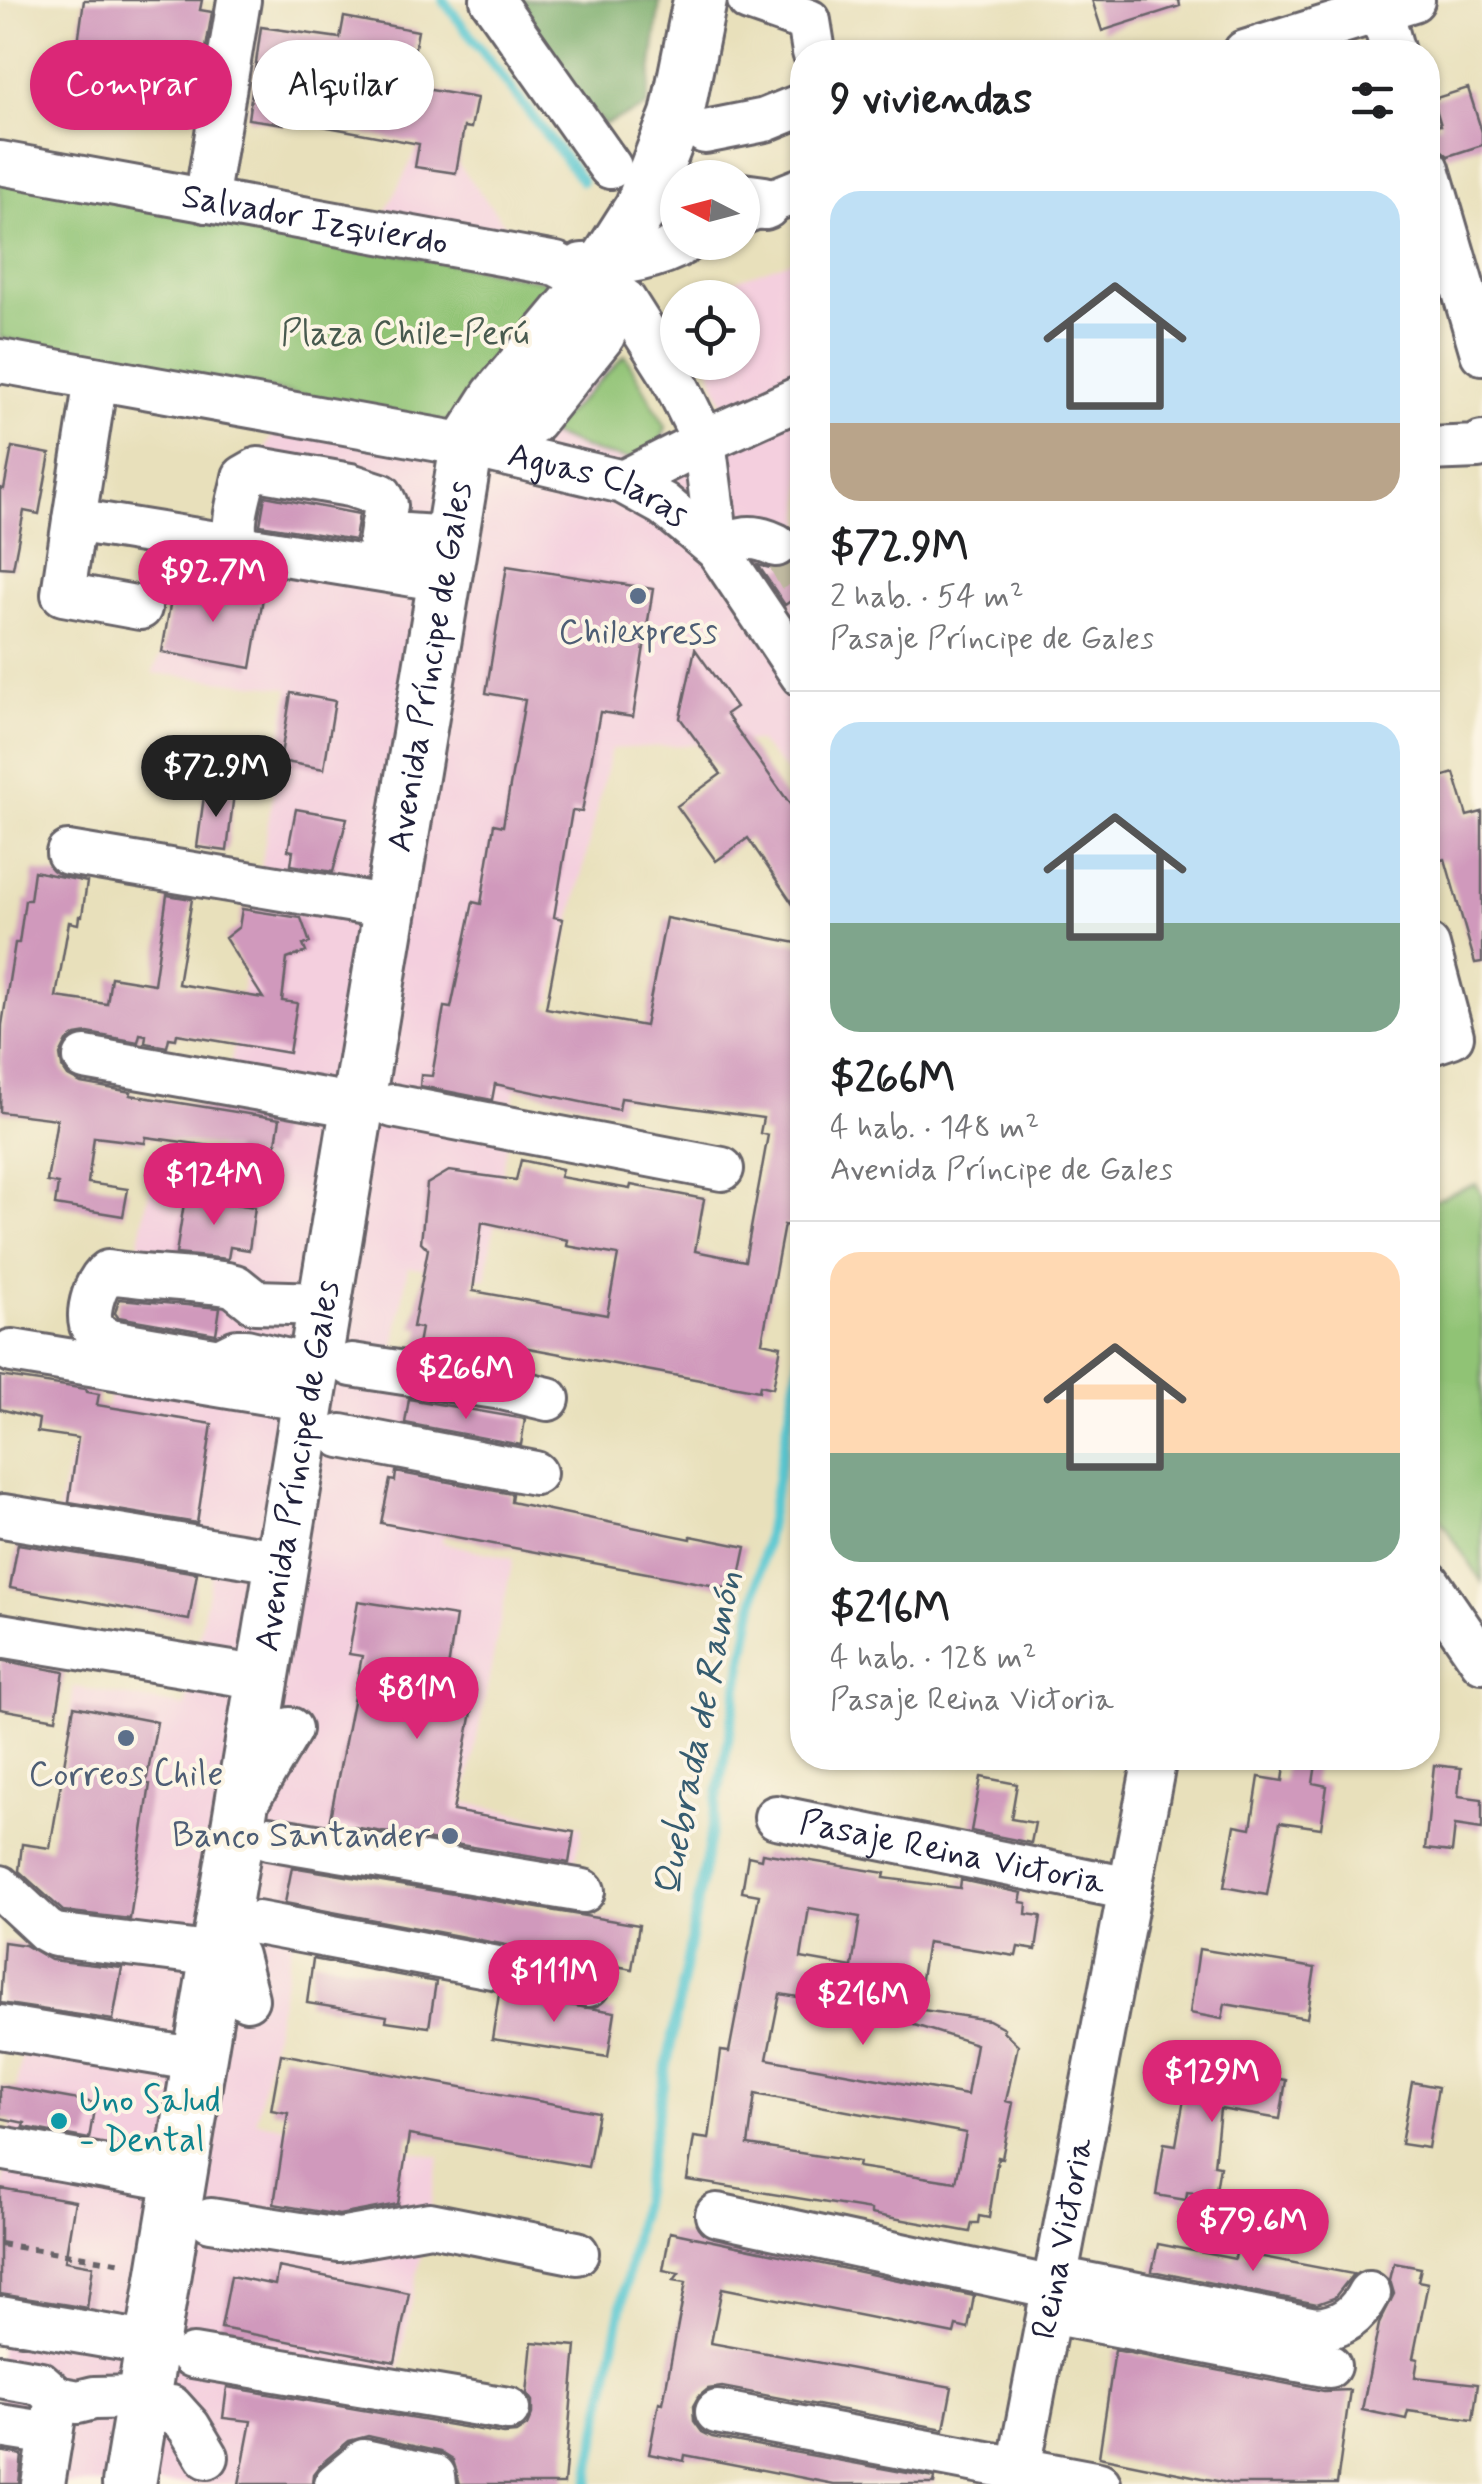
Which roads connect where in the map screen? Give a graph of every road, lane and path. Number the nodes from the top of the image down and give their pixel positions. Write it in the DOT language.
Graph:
graph roads {
  1 [pos="239,0"];
  2 [pos="492,0"];
  3 [pos="700,0"];
  4 [pos="725,0"];
  5 [pos="749,0"];
  6 [pos="1397,5"];
  7 [pos="812,40"];
  8 [pos="1283,40"];
  9 [pos="1394,40"];
  10 [pos="790,110"];
  11 [pos="695,160"];
  12 [pos="707,160"];
  13 [pos="0,163"];
  14 [pos="610,168"];
  15 [pos="206,202"];
  16 [pos="1440,210"];
  17 [pos="660,214"];
  18 [pos="618,269"];
  19 [pos="1482,353"];
  20 [pos="0,361"];
  21 [pos="96,380"];
  22 [pos="790,403"];
  23 [pos="704,441"];
  24 [pos="1482,444"];
  25 [pos="467,445"];
  26 [pos="1440,449"];
  27 [pos="623,482"];
  28 [pos="74,520"];
  29 [pos="776,545"];
  30 [pos="240,548"];
  31 [pos="379,548"];
  32 [pos="718,550"];
  33 [pos="448,559"];
  34 [pos="140,608"];
  35 [pos="790,657"];
  36 [pos="68,853"];
  37 [pos="390,906"];
  38 [pos="1440,988"];
  39 [pos="1454,1036"];
  40 [pos="85,1058"];
  41 [pos="380,1113"];
  42 [pos="722,1169"];
  43 [pos="327,1290"];
  44 [pos="12,1350"];
  45 [pos="334,1386"];
  46 [pos="548,1399"];
  47 [pos="535,1473"];
  48 [pos="3,1516"];
  49 [pos="282,1562"];
  50 [pos="1440,1600"];
  51 [pos="0,1635"];
  52 [pos="1482,1661"];
  53 [pos="262,1678"];
  54 [pos="290,1729"];
  55 [pos="1153,1770"];
  56 [pos="776,1817"];
  57 [pos="254,1825"];
  58 [pos="0,1887"];
  59 [pos="1130,1888"];
  60 [pos="583,1890"];
  61 [pos="232,1935"];
  62 [pos="588,1985"];
  63 [pos="247,1999"];
  64 [pos="0,2027"];
  65 [pos="199,2060"];
  66 [pos="0,2148"];
  67 [pos="179,2180"];
  68 [pos="717,2216"];
  69 [pos="211,2220"];
  70 [pos="0,2244"];
  71 [pos="578,2253"];
  72 [pos="134,2265"];
  73 [pos="1052,2293"];
  74 [pos="1369,2293"];
  75 [pos="0,2318"];
  76 [pos="172,2350"];
  77 [pos="1330,2366"];
  78 [pos="0,2376"];
  79 [pos="157,2402"];
  80 [pos="508,2409"];
  81 [pos="62,2411"];
  82 [pos="717,2412"];
  83 [pos="0,2426"];
  84 [pos="207,2458"];
  85 [pos="1018,2476"];
  86 [pos="43,2484"];
  87 [pos="129,2484"];
  88 [pos="336,2484"];
  89 [pos="435,2484"];
  90 [pos="1099,2484"];
  1 -- 15 [label="street"];
  2 -- 14 [label="street"];
  3 -- 18 [label="main road, Avenida Príncipe de Gales"];
  4 -- 11 [label="main road, Avenida Príncipe de Gales"];
  5 -- 7 [label="street"];
  6 -- 8 [label="street"];
  6 -- 9 [label="street"];
  10 -- 12 [label="street"];
  13 -- 15 [label="street, Salvador Izquierdo"];
  15 -- 18 [label="street, Salvador Izquierdo"];
  16 -- 19 [label="street"];
  17 -- 18 [label="main road, Avenida Príncipe de Gales"];
  18 -- 23 [label="street, Aguas Claras"];
  18 -- 25 [label="main road, Avenida Príncipe de Gales"];
  20 -- 21 [label="street"];
  21 -- 25 [label="street"];
  21 -- 28 [label="street"];
  22 -- 23 [label="street"];
  23 -- 27 [label="street"];
  23 -- 32 [label="street, Aguas Claras"];
  24 -- 26 [label="street"];
  25 -- 27 [label="street, Aguas Claras"];
  25 -- 33 [label="main road, Avenida Príncipe de Gales"];
  27 -- 32 [label="street, Aguas Claras"];
  28 -- 30 [label="street"];
  28 -- 34 [label="street"];
  29 -- 32 [label="street"];
  30 -- 31 [label="street"];
  30 -- 31 [label="street"];
  31 -- 33 [label="street"];
  32 -- 35 [label="street, Aguas Claras"];
  33 -- 37 [label="main road, Avenida Príncipe de Gales"];
  36 -- 37 [label="street"];
  37 -- 41 [label="main road, Avenida Príncipe de Gales"];
  38 -- 39 [label="street"];
  40 -- 41 [label="street"];
  41 -- 42 [label="street"];
  41 -- 43 [label="main road, Avenida Príncipe de Gales"];
  43 -- 45 [label="main road, Avenida Príncipe de Gales"];
  43 -- 45 [label="street"];
  44 -- 45 [label="street"];
  45 -- 46 [label="street"];
  45 -- 47 [label="street"];
  45 -- 49 [label="main road, Avenida Príncipe de Gales"];
  48 -- 49 [label="street"];
  49 -- 53 [label="main road, Avenida Príncipe de Gales"];
  50 -- 52 [label="street"];
  51 -- 53 [label="street"];
  53 -- 57 [label="main road, Avenida Príncipe de Gales"];
  54 -- 57 [label="street"];
  55 -- 59 [label="street, Reina Victoria"];
  56 -- 59 [label="street, Pasaje Reina Victoria"];
  57 -- 60 [label="street"];
  57 -- 61 [label="main road, Avenida Príncipe de Gales"];
  58 -- 61 [label="street"];
  59 -- 73 [label="street, Reina Victoria"];
  61 -- 62 [label="street"];
  61 -- 63 [label="street"];
  61 -- 65 [label="main road, Avenida Príncipe de Gales"];
  64 -- 65 [label="street"];
  65 -- 67 [label="main road, Avenida Príncipe de Gales"];
  66 -- 67 [label="street"];
  67 -- 76 [label="main road, Avenida Príncipe de Gales"];
  68 -- 73 [label="street"];
  69 -- 71 [label="street"];
  70 -- 72 [label="path"];
  73 -- 74 [label="street"];
  73 -- 77 [label="street"];
  73 -- 85 [label="street, Reina Victoria"];
  75 -- 76 [label="street"];
  76 -- 79 [label="main road, Avenida Príncipe de Gales"];
  76 -- 80 [label="street"];
  78 -- 81 [label="street"];
  79 -- 81 [label="street"];
  79 -- 84 [label="street"];
  79 -- 87 [label="main road, Avenida Príncipe de Gales"];
  81 -- 83 [label="street"];
  81 -- 86 [label="street"];
  82 -- 85 [label="street"];
  85 -- 90 [label="street"];
  88 -- 89 [label="street"];
}
